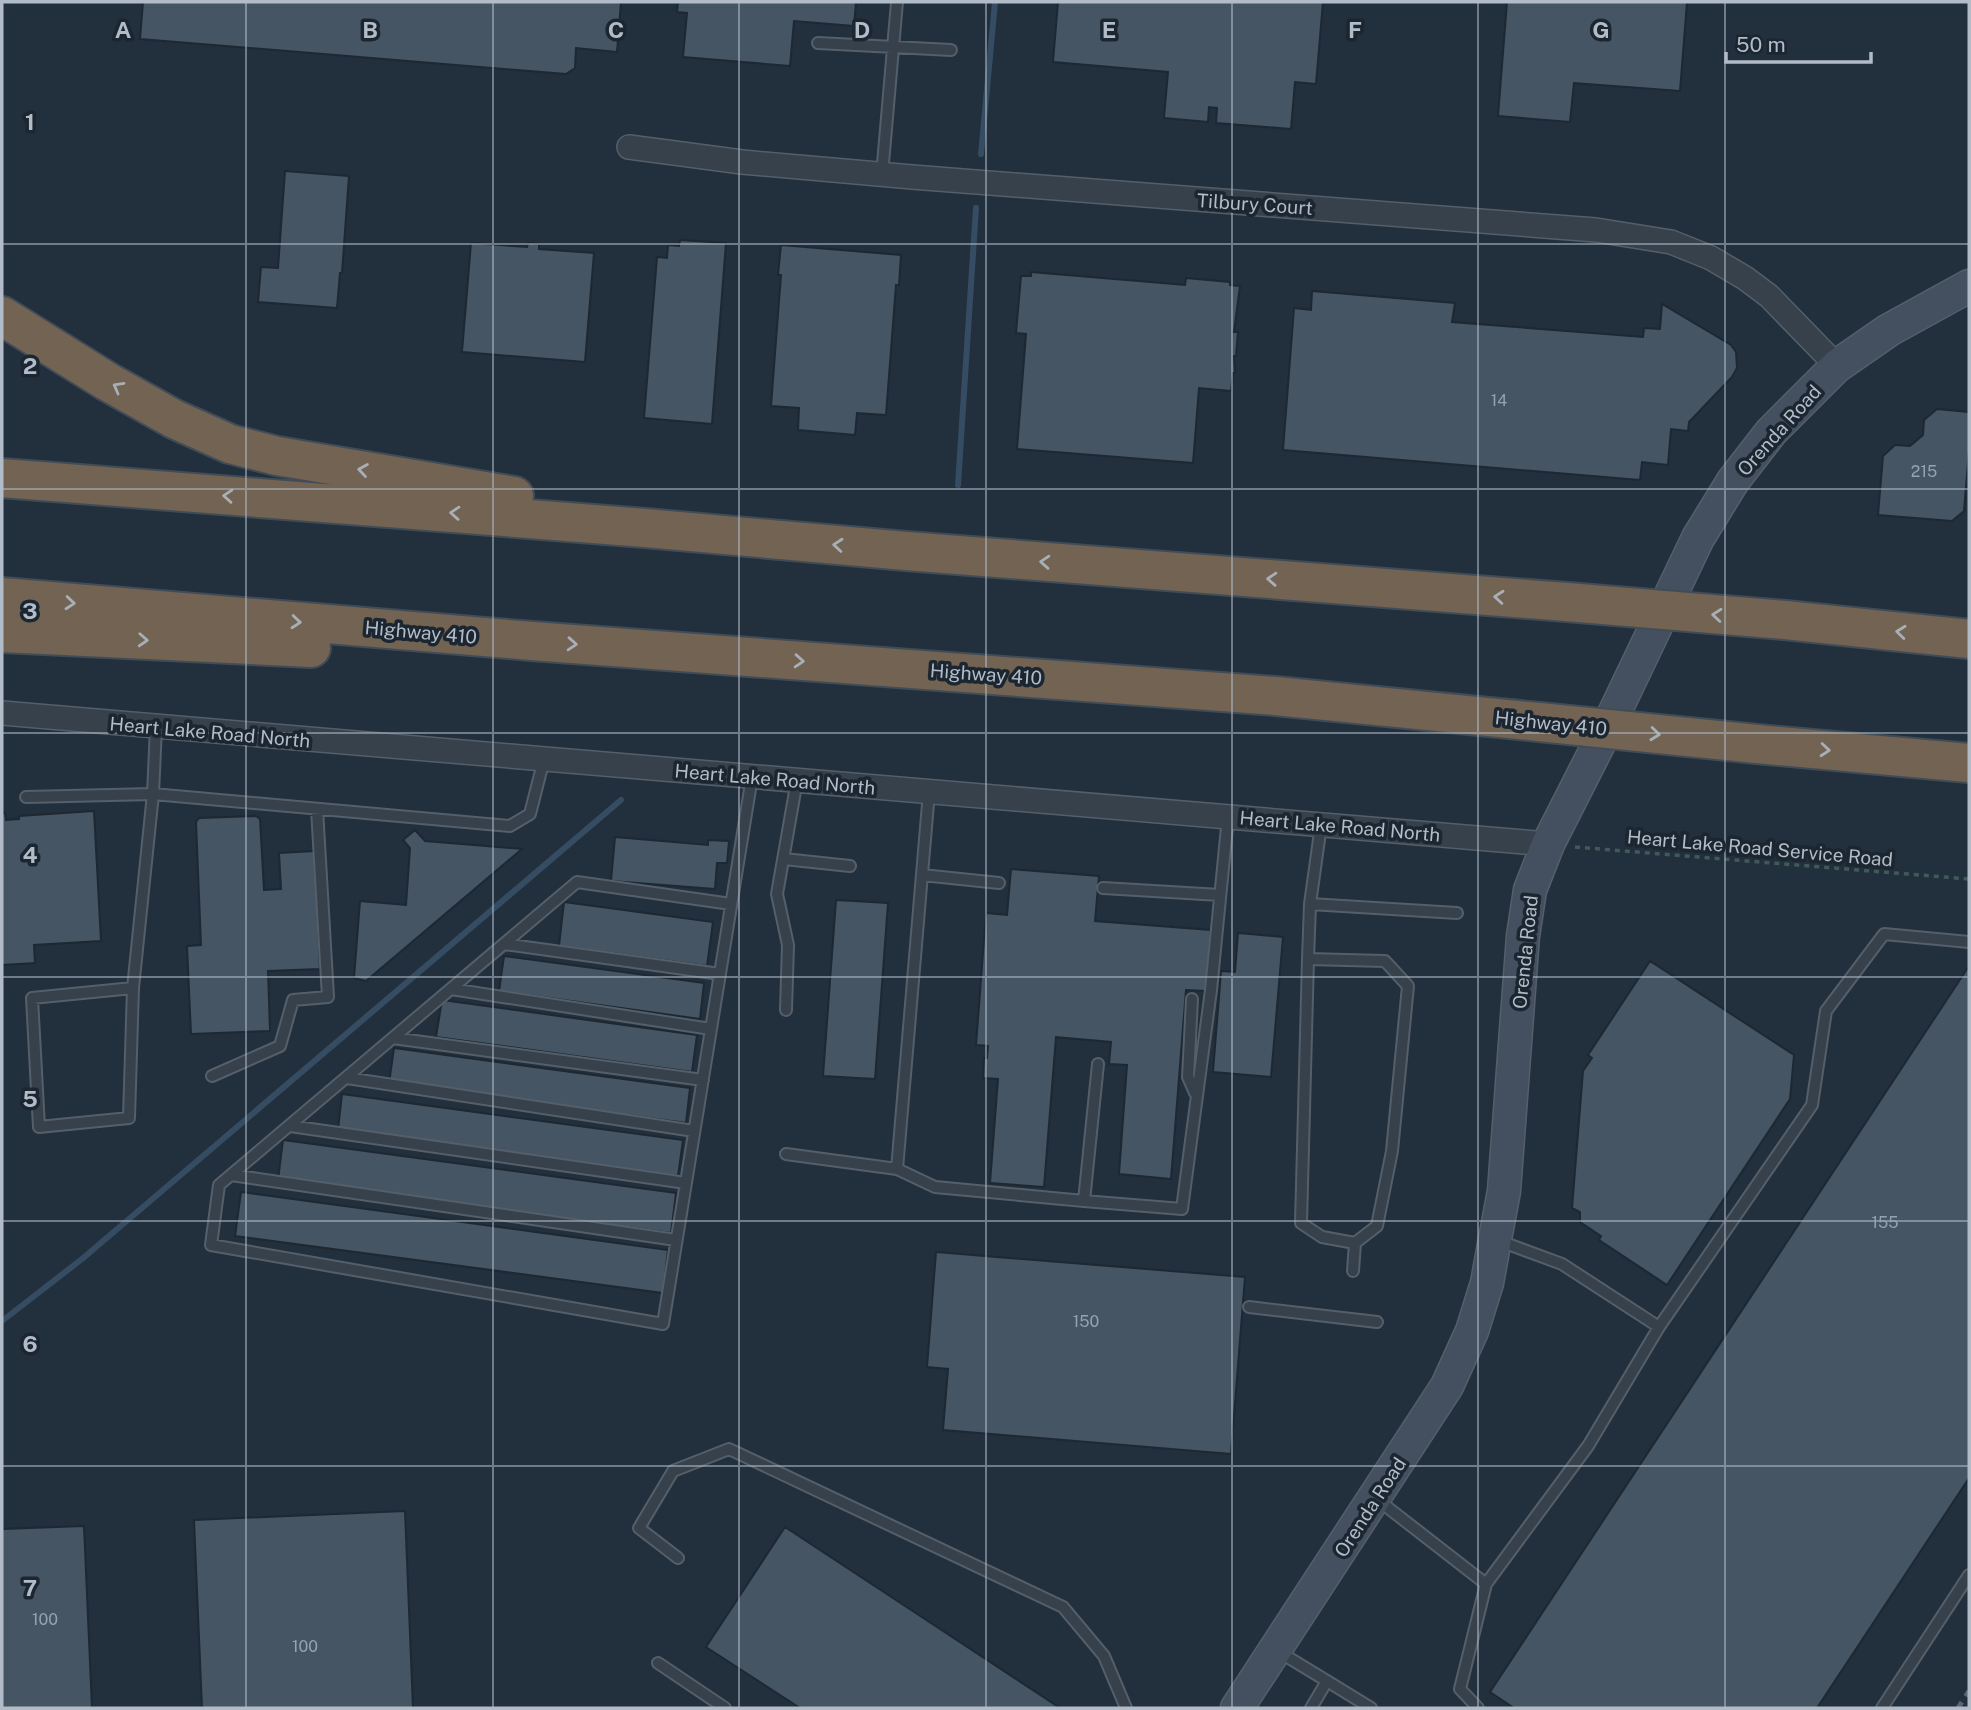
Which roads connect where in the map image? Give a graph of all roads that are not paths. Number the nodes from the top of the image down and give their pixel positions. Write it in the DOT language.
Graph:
graph roads {
  1 [pos="897,2"];
  2 [pos="818,43"];
  3 [pos="894,46"];
  4 [pos="951,50"];
  5 [pos="629,147"];
  6 [pos="882,175"];
  7 [pos="1969,286"];
  8 [pos="2,316"];
  9 [pos="1837,366"];
  10 [pos="2,478"];
  11 [pos="645,528"];
  12 [pos="2,597"];
  13 [pos="2,633"];
  14 [pos="1969,639"];
  15 [pos="532,641"];
  16 [pos="2,713"];
  17 [pos="156,727"];
  18 [pos="544,759"];
  19 [pos="1969,763"];
  20 [pos="752,777"];
  21 [pos="797,780"];
  22 [pos="929,792"];
  23 [pos="153,794"];
  24 [pos="26,797"];
  25 [pos="317,809"];
  26 [pos="1228,817"];
  27 [pos="1321,825"];
  28 [pos="1548,845"];
  29 [pos="784,859"];
  30 [pos="850,866"];
  31 [pos="922,875"];
  32 [pos="999,883"];
  33 [pos="1103,888"];
  34 [pos="1220,894"];
  35 [pos="732,904"];
  36 [pos="1310,904"];
  37 [pos="1457,913"];
  38 [pos="1969,942"];
  39 [pos="504,944"];
  40 [pos="1308,959"];
  41 [pos="720,974"];
  42 [pos="133,988"];
  43 [pos="451,989"];
  44 [pos="1192,999"];
  45 [pos="786,1010"];
  46 [pos="711,1028"];
  47 [pos="393,1038"];
  48 [pos="1098,1064"];
  49 [pos="212,1076"];
  50 [pos="347,1078"];
  51 [pos="703,1080"];
  52 [pos="1196,1096"];
  53 [pos="290,1126"];
  54 [pos="694,1131"];
  55 [pos="786,1154"];
  56 [pos="897,1169"];
  57 [pos="231,1175"];
  58 [pos="686,1183"];
  59 [pos="1084,1201"];
  60 [pos="1495,1239"];
  61 [pos="676,1240"];
  62 [pos="1356,1243"];
  63 [pos="1353,1271"];
  64 [pos="1249,1307"];
  65 [pos="1377,1322"];
  66 [pos="1659,1327"];
  67 [pos="1375,1498"];
  68 [pos="678,1558"];
  69 [pos="1969,1575"];
  70 [pos="1486,1584"];
  71 [pos="1276,1650"];
  72 [pos="658,1663"];
  73 [pos="1327,1681"];
  74 [pos="725,1708"];
  75 [pos="1126,1708"];
  76 [pos="1237,1708"];
  77 [pos="1311,1708"];
  78 [pos="1371,1708"];
  79 [pos="1478,1708"];
  80 [pos="1882,1708"];
  1 -- 3 [label="lane"];
  2 -- 3 [label="lane"];
  3 -- 4 [label="lane"];
  3 -- 6 [label="lane"];
  5 -- 6 [label="street, Tilbury Court"];
  6 -- 9 [label="street, Tilbury Court"];
  7 -- 9 [label="street, Orenda Road"];
  11 -- 8 [label="highway, one-way"];
  9 -- 28 [label="street, Orenda Road"];
  11 -- 10 [label="highway, one-way"];
  14 -- 11 [label="highway, one-way, bridge"];
  12 -- 15 [label="highway, Highway 410, one-way"];
  13 -- 15 [label="highway, one-way"];
  15 -- 19 [label="highway, Highway 410, one-way, bridge"];
  16 -- 17 [label="street, Heart Lake Road North"];
  17 -- 18 [label="street, Heart Lake Road North"];
  17 -- 23 [label="lane"];
  18 -- 20 [label="street, Heart Lake Road North"];
  18 -- 25 [label="lane"];
  20 -- 21 [label="street, Heart Lake Road North"];
  20 -- 35 [label="lane"];
  21 -- 22 [label="street, Heart Lake Road North"];
  21 -- 29 [label="lane"];
  22 -- 26 [label="street, Heart Lake Road North"];
  22 -- 31 [label="lane"];
  23 -- 24 [label="lane"];
  23 -- 25 [label="lane"];
  23 -- 42 [label="lane"];
  25 -- 49 [label="lane"];
  26 -- 27 [label="street, Heart Lake Road North"];
  26 -- 34 [label="lane"];
  27 -- 28 [label="street, Heart Lake Road North"];
  27 -- 36 [label="lane"];
  28 -- 60 [label="street, Orenda Road"];
  29 -- 30 [label="lane"];
  29 -- 45 [label="lane"];
  31 -- 32 [label="lane"];
  31 -- 56 [label="lane"];
  33 -- 34 [label="lane"];
  34 -- 52 [label="lane"];
  35 -- 39 [label="lane"];
  35 -- 41 [label="lane"];
  36 -- 37 [label="lane"];
  36 -- 40 [label="lane"];
  38 -- 66 [label="lane"];
  39 -- 41 [label="lane"];
  39 -- 43 [label="lane"];
  40 -- 62 [label="lane"];
  40 -- 62 [label="lane"];
  41 -- 46 [label="lane"];
  42 -- 42 [label="lane"];
  43 -- 46 [label="lane"];
  43 -- 47 [label="lane"];
  44 -- 52 [label="lane"];
  46 -- 51 [label="lane"];
  47 -- 50 [label="lane"];
  47 -- 51 [label="lane"];
  48 -- 59 [label="lane"];
  50 -- 53 [label="lane"];
  50 -- 54 [label="lane"];
  51 -- 54 [label="lane"];
  52 -- 59 [label="lane"];
  53 -- 57 [label="lane"];
  53 -- 58 [label="lane"];
  54 -- 58 [label="lane"];
  55 -- 56 [label="lane"];
  56 -- 59 [label="lane"];
  57 -- 61 [label="lane"];
  57 -- 61 [label="lane"];
  58 -- 61 [label="lane"];
  60 -- 66 [label="lane"];
  60 -- 67 [label="street, Orenda Road"];
  62 -- 63 [label="lane"];
  64 -- 65 [label="lane"];
  66 -- 70 [label="lane"];
  67 -- 70 [label="lane"];
  67 -- 71 [label="street, Orenda Road"];
  68 -- 75 [label="lane"];
  69 -- 80 [label="lane"];
  70 -- 79 [label="lane"];
  71 -- 73 [label="lane"];
  71 -- 76 [label="street, Orenda Road"];
  72 -- 74 [label="lane"];
  73 -- 77 [label="lane"];
  73 -- 78 [label="lane"];
}
